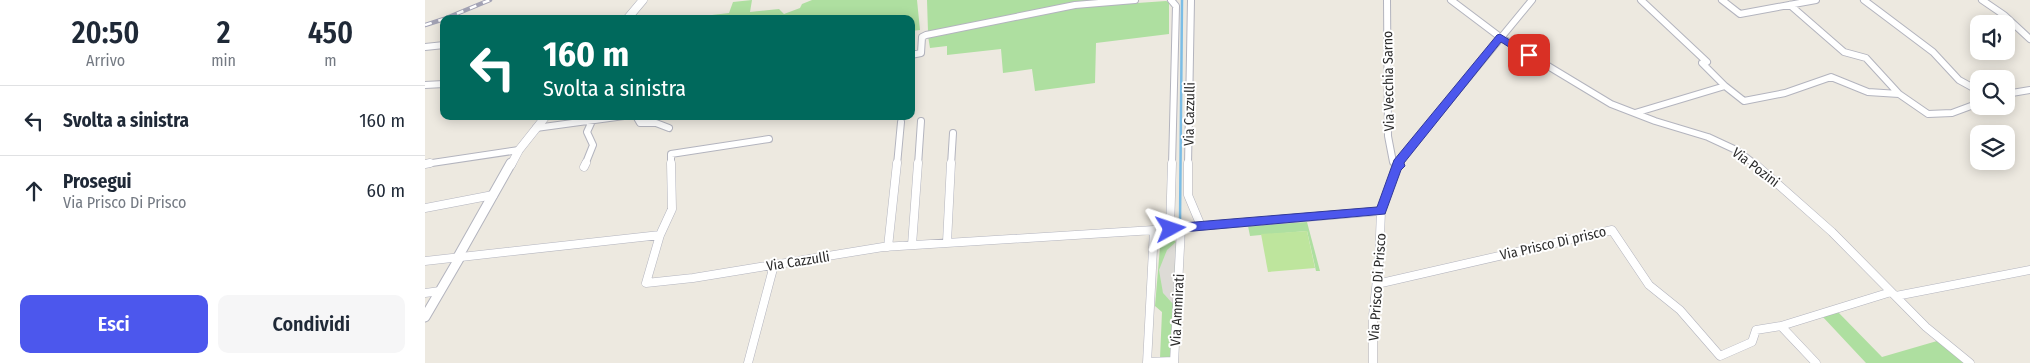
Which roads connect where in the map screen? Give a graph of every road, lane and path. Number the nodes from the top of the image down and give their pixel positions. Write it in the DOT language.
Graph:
graph roads {
  1 [pos="643,0"];
  2 [pos="1135,0"];
  3 [pos="1171,0"];
  4 [pos="1191,0"];
  5 [pos="1387,0"];
  6 [pos="1451,0"];
  7 [pos="1533,0"];
  8 [pos="1641,0"];
  9 [pos="1722,0"];
  10 [pos="1816,0"];
  11 [pos="1864,0"];
  12 [pos="1982,0"];
  13 [pos="1790,5"];
  14 [pos="630,15"];
  15 [pos="1500,37"];
  16 [pos="2030,39"];
  17 [pos="440,45"];
  18 [pos="425,47"];
  19 [pos="915,54"];
  20 [pos="440,84"];
  21 [pos="425,86"];
  22 [pos="1725,86"];
  23 [pos="1970,86"];
  24 [pos="2030,90"];
  25 [pos="2015,92"];
  26 [pos="1899,94"];
  27 [pos="1970,106"];
  28 [pos="1634,113"];
  29 [pos="542,120"];
  30 [pos="598,120"];
  31 [pos="638,120"];
  32 [pos="592,121"];
  33 [pos="921,121"];
  34 [pos="901,122"];
  35 [pos="535,128"];
  36 [pos="669,128"];
  37 [pos="953,133"];
  38 [pos="769,139"];
  39 [pos="519,150"];
  40 [pos="425,164"];
  41 [pos="1396,164"];
  42 [pos="584,167"];
  43 [pos="493,195"];
  44 [pos="425,208"];
  45 [pos="1381,211"];
  46 [pos="1201,226"];
  47 [pos="1181,228"];
  48 [pos="1171,229"];
  49 [pos="1154,230"];
  50 [pos="660,235"];
  51 [pos="947,242"];
  52 [pos="912,245"];
  53 [pos="888,247"];
  54 [pos="459,257"];
  55 [pos="425,261"];
  56 [pos="774,265"];
  57 [pos="2030,270"];
  58 [pos="1377,284"];
  59 [pos="440,291"];
  60 [pos="425,293"];
  61 [pos="1893,294"];
  62 [pos="425,317"];
  63 [pos="1781,326"];
  64 [pos="1147,362"];
  65 [pos="1174,362"];
  66 [pos="748,363"];
  67 [pos="1373,363"];
  68 [pos="1816,363"];
  69 [pos="1969,363"];
  1 -- 14 [label="street"];
  2 -- 19 [label="street"];
  3 -- 48 [label="street"];
  4 -- 46 [label="street, Via Cazzulli"];
  5 -- 41 [label="street, Via Vecchia Sarno"];
  6 -- 15 [label="street, Via Pozini"];
  7 -- 15 [label="street"];
  8 -- 22 [label="street"];
  9 -- 13 [label="street"];
  10 -- 13 [label="street"];
  11 -- 23 [label="street"];
  12 -- 16 [label="street"];
  13 -- 26 [label="street"];
  15 -- 28 [label="street, Via Pozini"];
  15 -- 41 [label="street"];
  17 -- 18 [label="street"];
  20 -- 21 [label="street"];
  22 -- 26 [label="street"];
  22 -- 28 [label="street"];
  24 -- 25 [label="street"];
  26 -- 27 [label="street"];
  28 -- 61 [label="street, Via Pozini"];
  29 -- 35 [label="street"];
  30 -- 32 [label="street"];
  31 -- 36 [label="street"];
  32 -- 35 [label="street"];
  32 -- 42 [label="street"];
  33 -- 52 [label="street"];
  34 -- 53 [label="street"];
  35 -- 39 [label="street"];
  37 -- 51 [label="street"];
  38 -- 50 [label="street"];
  39 -- 40 [label="street"];
  39 -- 43 [label="street"];
  41 -- 45 [label="street, Via Prisco Di Prisco"];
  43 -- 44 [label="street"];
  43 -- 54 [label="street"];
  45 -- 46 [label="street, Via Cazzulli"];
  45 -- 58 [label="street, Via Prisco Di Prisco"];
  46 -- 47 [label="street, Via Cazzulli"];
  47 -- 48 [label="street, Via Cazzulli"];
  47 -- 65 [label="street, Via Ammirati"];
  48 -- 49 [label="street, Via Cazzulli"];
  49 -- 51 [label="street, Via Cazzulli"];
  49 -- 64 [label="street, Via Ammirati"];
  50 -- 54 [label="street"];
  50 -- 56 [label="street, Via Cazzulli"];
  51 -- 52 [label="street, Via Cazzulli"];
  52 -- 53 [label="street, Via Cazzulli"];
  53 -- 56 [label="street, Via Cazzulli"];
  54 -- 55 [label="street"];
  54 -- 59 [label="street"];
  56 -- 66 [label="street"];
  57 -- 61 [label="street"];
  58 -- 63 [label="street, Via Prisco Di prisco"];
  58 -- 67 [label="street, Via Prisco Di Prisco"];
  59 -- 60 [label="street"];
  59 -- 62 [label="street"];
  61 -- 63 [label="street"];
  61 -- 69 [label="street, Via Pozini"];
  63 -- 68 [label="street"];
  64 -- 65 [label="street"];
}
